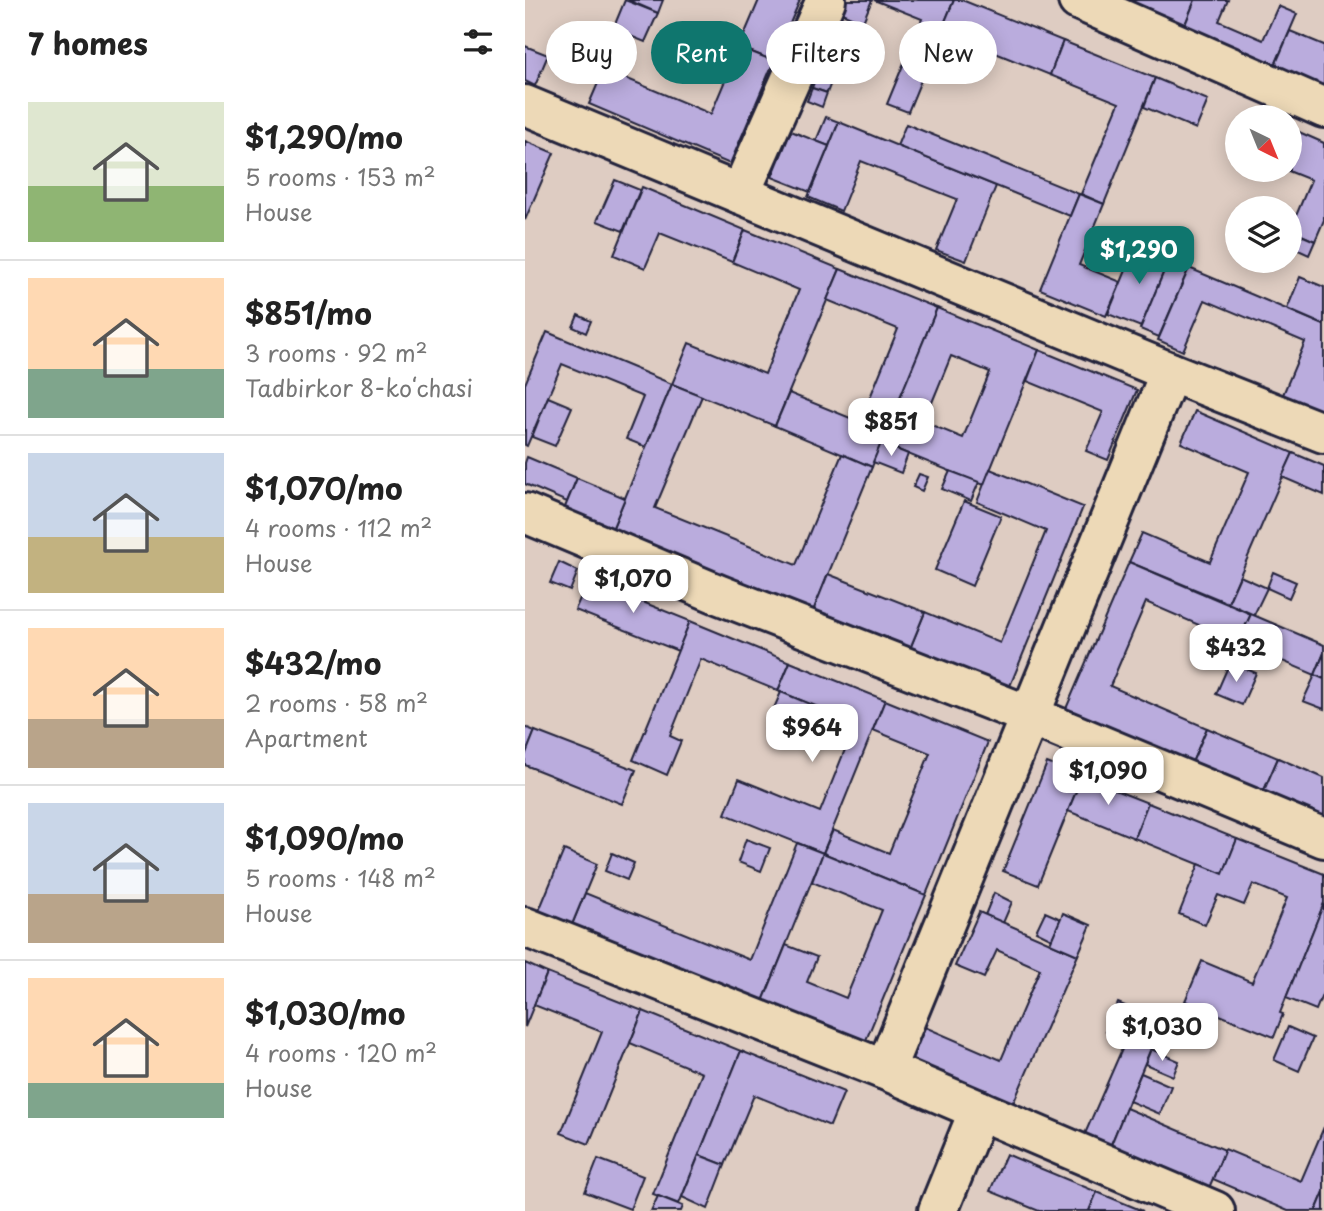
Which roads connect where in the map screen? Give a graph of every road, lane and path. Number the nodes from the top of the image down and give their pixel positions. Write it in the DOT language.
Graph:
graph roads {
  1 [pos="826,0"];
  2 [pos="1078,0"];
  3 [pos="525,105"];
  4 [pos="1324,108"];
  5 [pos="740,194"];
  6 [pos="1170,372"];
  7 [pos="1324,433"];
  8 [pos="525,513"];
  9 [pos="1031,716"];
  10 [pos="1324,838"];
  11 [pos="525,927"];
  12 [pos="885,1070"];
  13 [pos="979,1110"];
  14 [pos="938,1211"];
  15 [pos="1215,1211"];
  1 -- 5 [label="street"];
  2 -- 4 [label="street"];
  3 -- 5 [label="street"];
  5 -- 6 [label="street"];
  6 -- 7 [label="street"];
  6 -- 9 [label="street"];
  8 -- 9 [label="street"];
  9 -- 10 [label="street"];
  9 -- 12 [label="street"];
  11 -- 12 [label="street"];
  12 -- 13 [label="street"];
  13 -- 14 [label="street"];
  13 -- 15 [label="street"];
}
